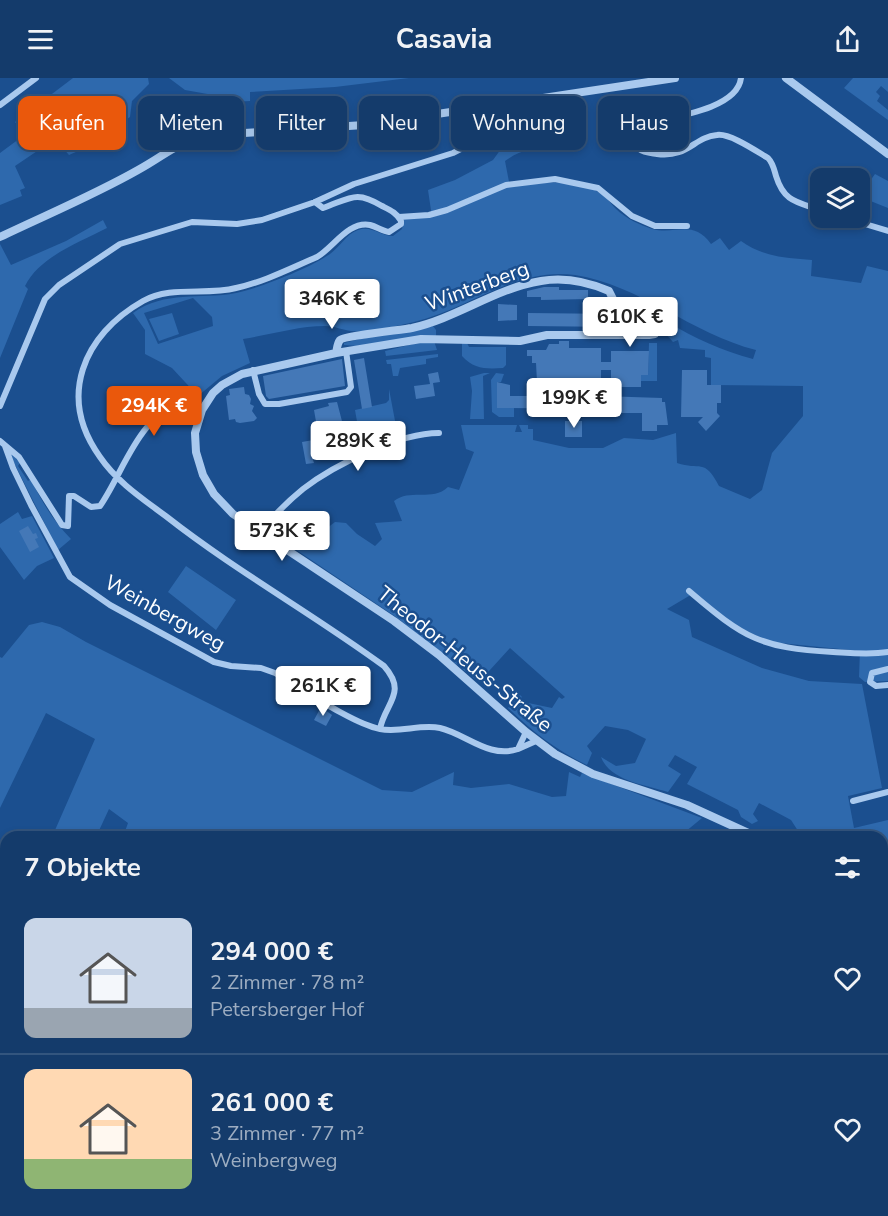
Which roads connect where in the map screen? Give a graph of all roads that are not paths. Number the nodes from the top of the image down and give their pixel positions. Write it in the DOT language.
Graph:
graph roads {
  1 [pos="36,78"];
  2 [pos="675,78"];
  3 [pos="741,78"];
  4 [pos="786,78"];
  5 [pos="556,96"];
  6 [pos="0,105"];
  7 [pos="451,112"];
  8 [pos="458,150"];
  9 [pos="888,153"];
  10 [pos="315,202"];
  11 [pos="810,206"];
  12 [pos="400,219"];
  13 [pos="687,226"];
  14 [pos="870,226"];
  15 [pos="888,231"];
  16 [pos="0,237"];
  17 [pos="346,351"];
  18 [pos="336,353"];
  19 [pos="253,370"];
  20 [pos="188,402"];
  21 [pos="180,404"];
  22 [pos="0,406"];
  23 [pos="183,414"];
  24 [pos="439,434"];
  25 [pos="374,439"];
  26 [pos="0,441"];
  27 [pos="5,447"];
  28 [pos="378,449"];
  29 [pos="118,478"];
  30 [pos="261,532"];
  31 [pos="689,591"];
  32 [pos="888,652"];
  33 [pos="888,669"];
  34 [pos="888,684"];
  35 [pos="380,729"];
  36 [pos="526,732"];
  37 [pos="536,741"];
  38 [pos="518,749"];
  39 [pos="888,792"];
  40 [pos="854,801"];
  41 [pos="744,831"];
  1 -- 6 [label="street"];
  2 -- 5 [label="street"];
  3 -- 11 [label="street"];
  4 -- 9 [label="street"];
  7 -- 16 [label="street"];
  8 -- 10 [label="street"];
  10 -- 12 [label="street"];
  10 -- 22 [label="street"];
  12 -- 13 [label="street"];
  12 -- 29 [label="street"];
  14 -- 15 [label="street"];
  17 -- 18 [label="street, Winterberg"];
  17 -- 18 [label="street, Winterberg"];
  17 -- 19 [label="street"];
  18 -- 19 [label="street, Theodor-Heuss-Straße"];
  19 -- 30 [label="street, Theodor-Heuss-Straße"];
  20 -- 21 [label="street"];
  21 -- 23 [label="street"];
  21 -- 29 [label="street"];
  24 -- 28 [label="street"];
  25 -- 28 [label="street"];
  26 -- 27 [label="street"];
  27 -- 29 [label="street"];
  27 -- 35 [label="street, Weinbergweg"];
  28 -- 30 [label="street"];
  29 -- 35 [label="street"];
  30 -- 36 [label="street, Theodor-Heuss-Straße"];
  31 -- 32 [label="street"];
  33 -- 34 [label="street"];
  35 -- 38 [label="street, Weinbergweg"];
  36 -- 37 [label="street, Theodor-Heuss-Straße"];
  36 -- 38 [label="street"];
  37 -- 38 [label="street, Weinbergweg"];
  37 -- 41 [label="street, Theodor-Heuss-Straße"];
  39 -- 40 [label="street"];
}
